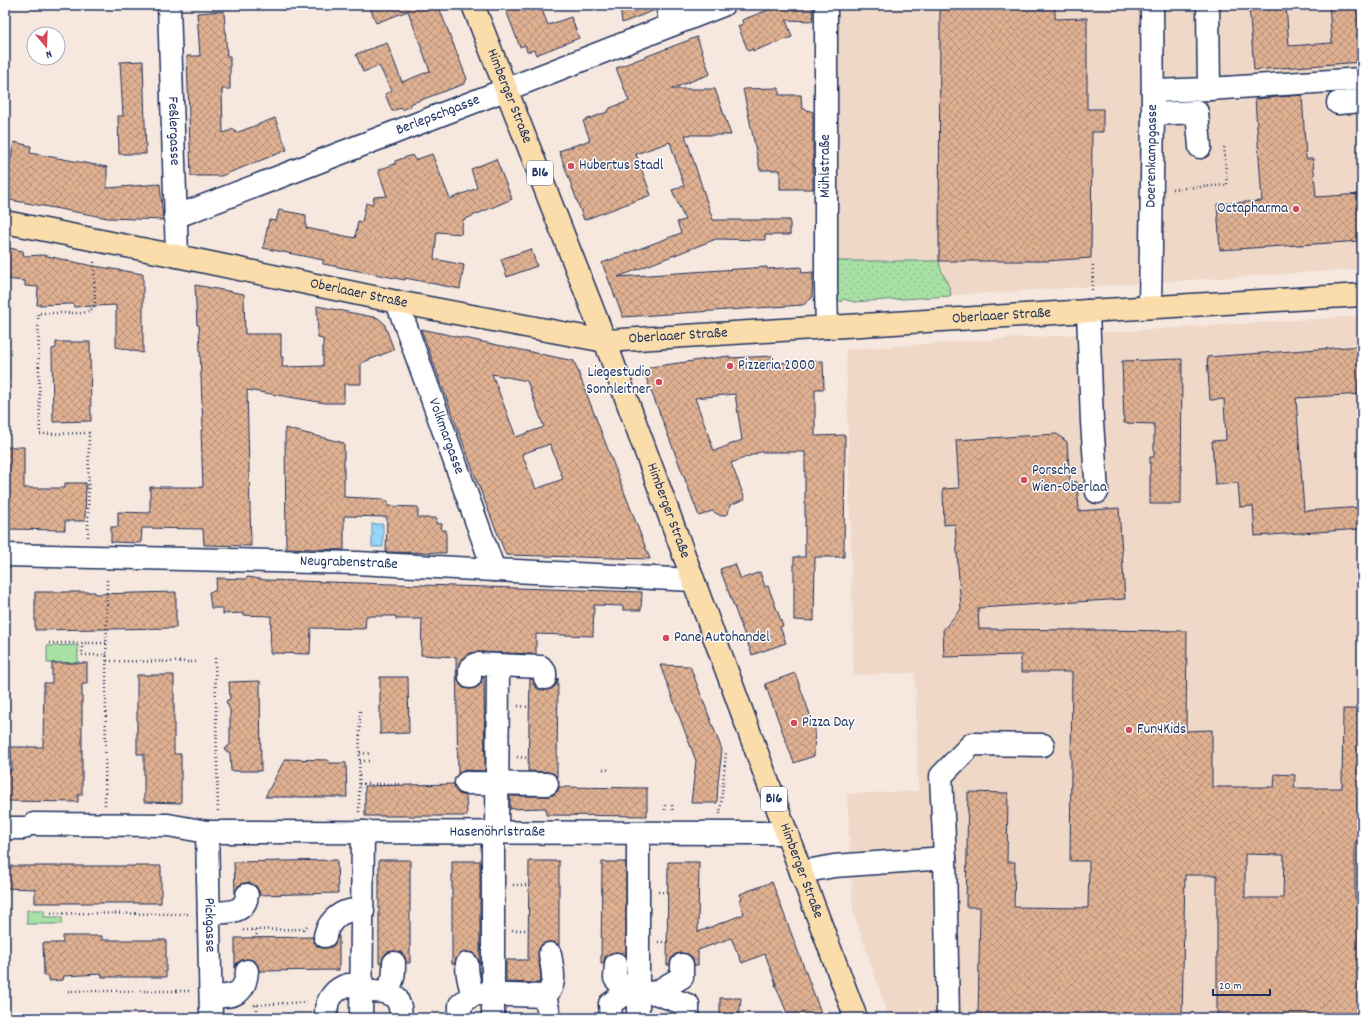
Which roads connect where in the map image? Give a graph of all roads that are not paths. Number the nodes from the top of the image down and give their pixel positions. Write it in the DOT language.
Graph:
graph roads {
  1 [pos="169,5"];
  2 [pos="473,5"];
  3 [pos="723,5"];
  4 [pos="826,5"];
  5 [pos="1152,5"];
  6 [pos="1208,5"];
  7 [pos="669,15"];
  8 [pos="1362,79"];
  9 [pos="1209,89"];
  10 [pos="506,90"];
  11 [pos="1153,91"];
  12 [pos="1362,101"];
  13 [pos="1338,103"];
  14 [pos="1153,114"];
  15 [pos="1200,147"];
  16 [pos="175,216"];
  17 [pos="5,222"];
  18 [pos="177,256"];
  19 [pos="1362,296"];
  20 [pos="1090,301"];
  21 [pos="397,302"];
  22 [pos="1150,307"];
  23 [pos="827,327"];
  24 [pos="605,341"];
  25 [pos="1097,492"];
  26 [pos="5,555"];
  27 [pos="494,570"];
  28 [pos="692,580"];
  29 [pos="498,665"];
  30 [pos="470,677"];
  31 [pos="544,678"];
  32 [pos="1043,745"];
  33 [pos="466,783"];
  34 [pos="496,783"];
  35 [pos="547,784"];
  36 [pos="213,824"];
  37 [pos="361,826"];
  38 [pos="21,827"];
  39 [pos="495,833"];
  40 [pos="787,833"];
  41 [pos="638,834"];
  42 [pos="945,858"];
  43 [pos="800,872"];
  44 [pos="247,895"];
  45 [pos="362,911"];
  46 [pos="209,913"];
  47 [pos="317,931"];
  48 [pos="550,954"];
  49 [pos="394,963"];
  50 [pos="467,964"];
  51 [pos="616,964"];
  52 [pos="682,965"];
  53 [pos="247,971"];
  54 [pos="362,988"];
  55 [pos="384,992"];
  56 [pos="640,992"];
  57 [pos="211,994"];
  58 [pos="483,994"];
  59 [pos="545,996"];
  60 [pos="318,1004"];
  61 [pos="401,1017"];
  62 [pos="211,1018"];
  63 [pos="361,1018"];
  64 [pos="460,1018"];
  65 [pos="493,1018"];
  66 [pos="549,1018"];
  67 [pos="611,1018"];
  68 [pos="638,1018"];
  69 [pos="688,1018"];
  70 [pos="856,1018"];
  71 [pos="948,1018"];
  1 -- 16 [label="street, Feßlergasse"];
  2 -- 10 [label="main road, Himberger Straße / B16"];
  3 -- 7 [label="street, Berlepschgasse"];
  4 -- 23 [label="street, Mühlstraße"];
  5 -- 11 [label="street, Doerenkampgasse"];
  6 -- 9 [label="street"];
  7 -- 10 [label="street, Berlepschgasse"];
  8 -- 9 [label="street"];
  9 -- 11 [label="street"];
  10 -- 16 [label="street, Berlepschgasse"];
  10 -- 24 [label="main road, Himberger Straße / B16"];
  11 -- 14 [label="street, Doerenkampgasse"];
  12 -- 13 [label="street"];
  14 -- 15 [label="street"];
  14 -- 22 [label="street, Doerenkampgasse"];
  16 -- 18 [label="street, Feßlergasse"];
  17 -- 18 [label="main road, Oberlaaer Straße"];
  18 -- 21 [label="main road, Oberlaaer Straße"];
  19 -- 22 [label="main road, Oberlaaer Straße"];
  20 -- 22 [label="main road, Oberlaaer Straße"];
  20 -- 23 [label="main road, Oberlaaer Straße"];
  20 -- 25 [label="street"];
  21 -- 24 [label="main road, Oberlaaer Straße"];
  21 -- 27 [label="street, Volkmargasse"];
  23 -- 24 [label="main road, Oberlaaer Straße"];
  24 -- 28 [label="main road, Himberger Straße / B16"];
  26 -- 27 [label="street, Neugrabenstraße"];
  27 -- 28 [label="street, Neugrabenstraße"];
  28 -- 40 [label="main road, Himberger Straße / B16"];
  29 -- 30 [label="street"];
  29 -- 31 [label="street"];
  29 -- 34 [label="street"];
  32 -- 42 [label="street"];
  33 -- 34 [label="street"];
  34 -- 35 [label="street"];
  34 -- 39 [label="street"];
  36 -- 37 [label="street, Hasenöhrlstraße"];
  36 -- 38 [label="street, Hasenöhrlstraße"];
  36 -- 46 [label="street, Pickgasse"];
  37 -- 39 [label="street, Hasenöhrlstraße"];
  37 -- 45 [label="street"];
  39 -- 41 [label="street, Hasenöhrlstraße"];
  39 -- 58 [label="street"];
  40 -- 41 [label="street, Hasenöhrlstraße"];
  40 -- 43 [label="main road, Himberger Straße / B16"];
  41 -- 56 [label="street"];
  42 -- 43 [label="street"];
  42 -- 71 [label="street"];
  43 -- 70 [label="main road, Himberger Straße / B16"];
  44 -- 46 [label="street"];
  45 -- 47 [label="street"];
  45 -- 54 [label="street"];
  46 -- 57 [label="street, Pickgasse"];
  48 -- 59 [label="street"];
  49 -- 55 [label="street"];
  50 -- 58 [label="street"];
  51 -- 56 [label="street"];
  52 -- 56 [label="street"];
  53 -- 57 [label="street"];
  54 -- 55 [label="street"];
  54 -- 60 [label="street"];
  54 -- 63 [label="street"];
  55 -- 61 [label="street"];
  56 -- 67 [label="street"];
  56 -- 68 [label="street"];
  56 -- 69 [label="street"];
  57 -- 62 [label="street, Pickgasse"];
  58 -- 59 [label="street"];
  58 -- 64 [label="street"];
  58 -- 65 [label="street"];
  59 -- 66 [label="street"];
}
